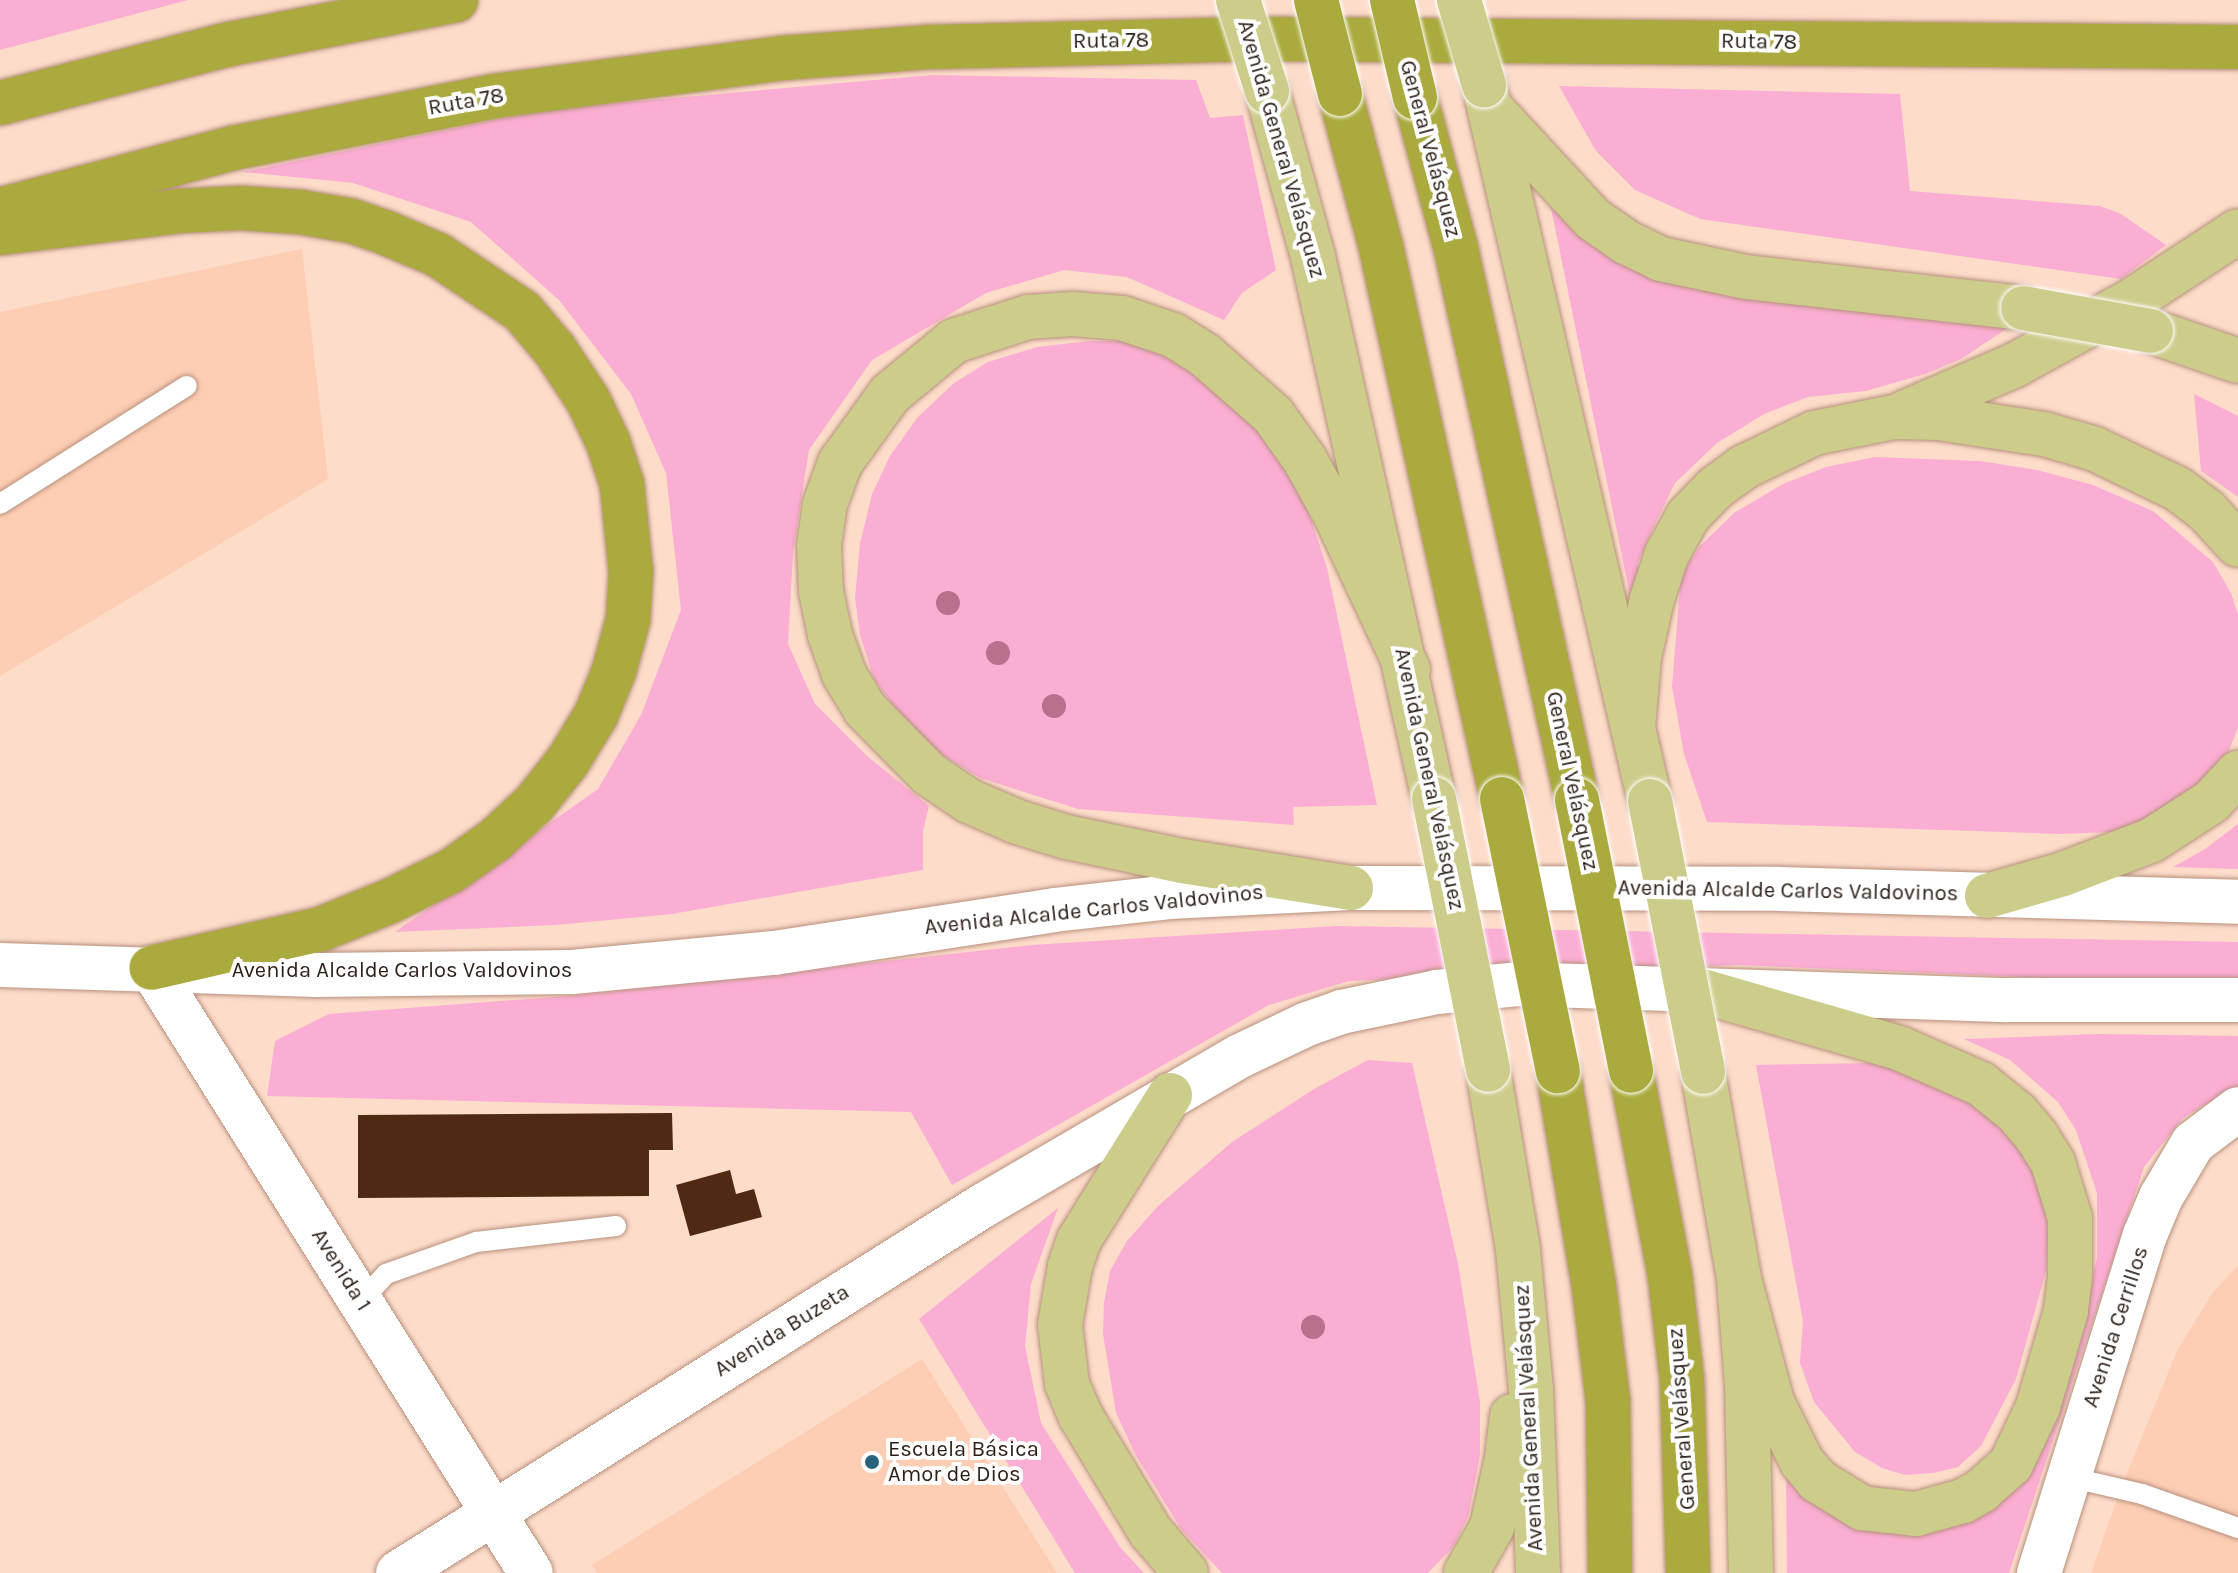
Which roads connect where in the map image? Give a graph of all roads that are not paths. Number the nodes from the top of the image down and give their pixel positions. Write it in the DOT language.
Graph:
graph roads {
  1 [pos="456,0"];
  2 [pos="1238,0"];
  3 [pos="1316,0"];
  4 [pos="1392,0"];
  5 [pos="1459,0"];
  6 [pos="409,5"];
  7 [pos="2238,47"];
  8 [pos="1486,96"];
  9 [pos="0,103"];
  10 [pos="0,210"];
  11 [pos="2238,231"];
  12 [pos="0,233"];
  13 [pos="2238,361"];
  14 [pos="187,386"];
  15 [pos="1894,417"];
  16 [pos="0,504"];
  17 [pos="2238,545"];
  18 [pos="1408,670"];
  19 [pos="1633,728"];
  20 [pos="2238,773"];
  21 [pos="1351,888"];
  22 [pos="1987,896"];
  23 [pos="2238,902"];
  24 [pos="0,965"];
  25 [pos="151,968"];
  26 [pos="1695,989"];
  27 [pos="2238,1000"];
  28 [pos="1170,1095"];
  29 [pos="2238,1109"];
  30 [pos="616,1226"];
  31 [pos="1518,1250"];
  32 [pos="1739,1279"];
  33 [pos="361,1301"];
  34 [pos="2069,1477"];
  35 [pos="494,1512"];
  36 [pos="2238,1528"];
  37 [pos="398,1573"];
  38 [pos="531,1573"];
  39 [pos="1186,1573"];
  40 [pos="1466,1573"];
  41 [pos="1538,1573"];
  42 [pos="1610,1573"];
  43 [pos="1688,1573"];
  44 [pos="1751,1573"];
  45 [pos="2039,1573"];
  1 -- 6 [label="highway"];
  2 -- 18 [label="main road, Avenida General Velásquez, bridge"];
  3 -- 42 [label="highway, bridge"];
  4 -- 43 [label="highway, General Velásquez, bridge"];
  5 -- 8 [label="main road, bridge"];
  6 -- 9 [label="highway"];
  7 -- 10 [label="highway, Ruta 78"];
  8 -- 13 [label="main road, bridge"];
  8 -- 19 [label="main road"];
  11 -- 15 [label="main road"];
  12 -- 25 [label="highway"];
  14 -- 16 [label="lane"];
  15 -- 17 [label="main road"];
  15 -- 19 [label="main road"];
  18 -- 21 [label="main road"];
  18 -- 31 [label="main road, Avenida General Velásquez, bridge"];
  19 -- 32 [label="main road, bridge"];
  20 -- 22 [label="main road"];
  21 -- 22 [label="main road, Avenida Alcalde Carlos Valdovinos"];
  21 -- 25 [label="main road, Avenida Alcalde Carlos Valdovinos"];
  22 -- 23 [label="main road, Avenida Alcalde Carlos Valdovinos"];
  24 -- 25 [label="main road, Avenida Alcalde Carlos Valdovinos"];
  25 -- 33 [label="main road, Avenida 1"];
  26 -- 27 [label="main road"];
  26 -- 28 [label="main road"];
  26 -- 32 [label="main road"];
  28 -- 35 [label="main road, Avenida Buzeta"];
  28 -- 39 [label="main road"];
  29 -- 34 [label="main road, Avenida Cerrillos"];
  30 -- 33 [label="lane"];
  31 -- 40 [label="main road"];
  31 -- 41 [label="main road, Avenida General Velásquez"];
  32 -- 44 [label="main road"];
  33 -- 35 [label="main road, Avenida 1"];
  34 -- 36 [label="lane"];
  34 -- 45 [label="main road, Avenida Cerrillos"];
  35 -- 37 [label="main road, Avenida Buzeta"];
  35 -- 38 [label="main road, Avenida 1"];
}
